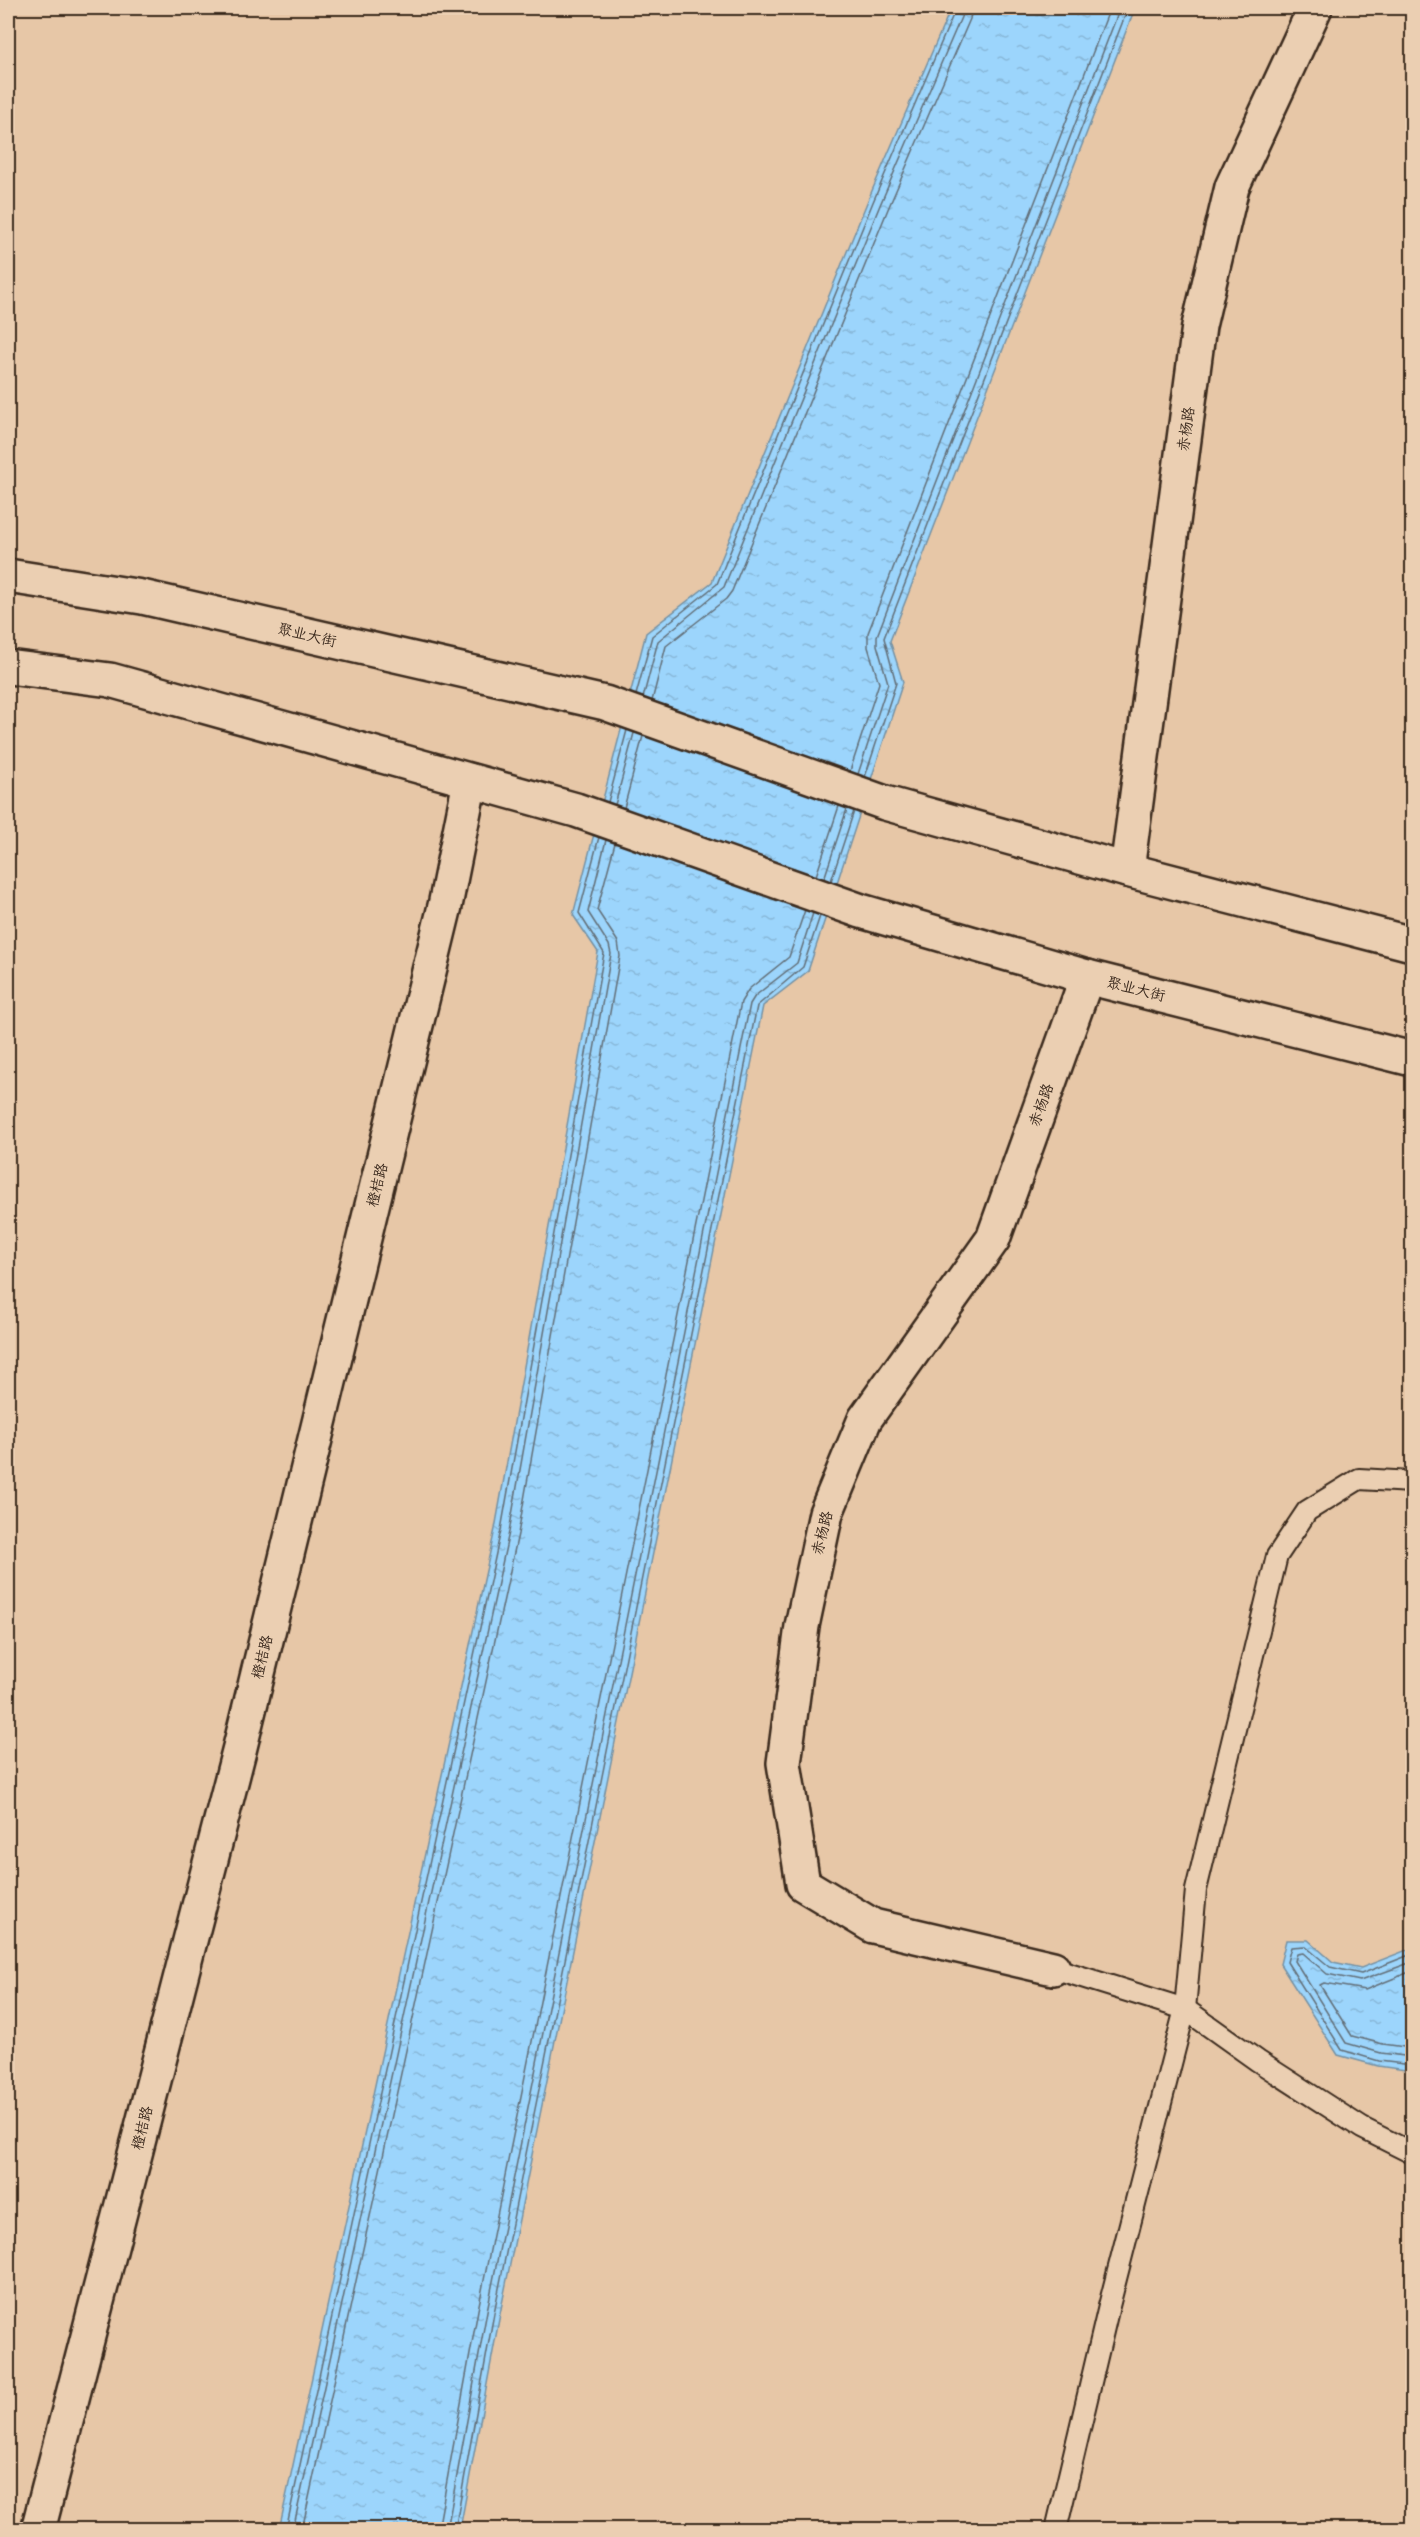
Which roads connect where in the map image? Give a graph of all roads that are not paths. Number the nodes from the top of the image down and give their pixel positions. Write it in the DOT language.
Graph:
graph roads {
  1 [pos="1315,8"];
  2 [pos="8,576"];
  3 [pos="8,667"];
  4 [pos="470,781"];
  5 [pos="1127,870"];
  6 [pos="1413,944"];
  7 [pos="1087,977"];
  8 [pos="1413,1059"];
  9 [pos="1413,1482"];
  10 [pos="1053,1968"];
  11 [pos="1185,2009"];
  12 [pos="1413,2153"];
  13 [pos="38,2529"];
  14 [pos="1056,2529"];
  1 -- 5 [label="street, 赤杨路"];
  2 -- 5 [label="street, 聚业大街"];
  3 -- 4 [label="street"];
  4 -- 7 [label="street, 聚业大街"];
  4 -- 13 [label="street, 橙桔路"];
  5 -- 6 [label="street"];
  7 -- 8 [label="street, 聚业大街"];
  7 -- 10 [label="street, 赤杨路"];
  9 -- 11 [label="lane"];
  10 -- 11 [label="lane"];
  11 -- 12 [label="lane"];
  11 -- 14 [label="lane"];
}
